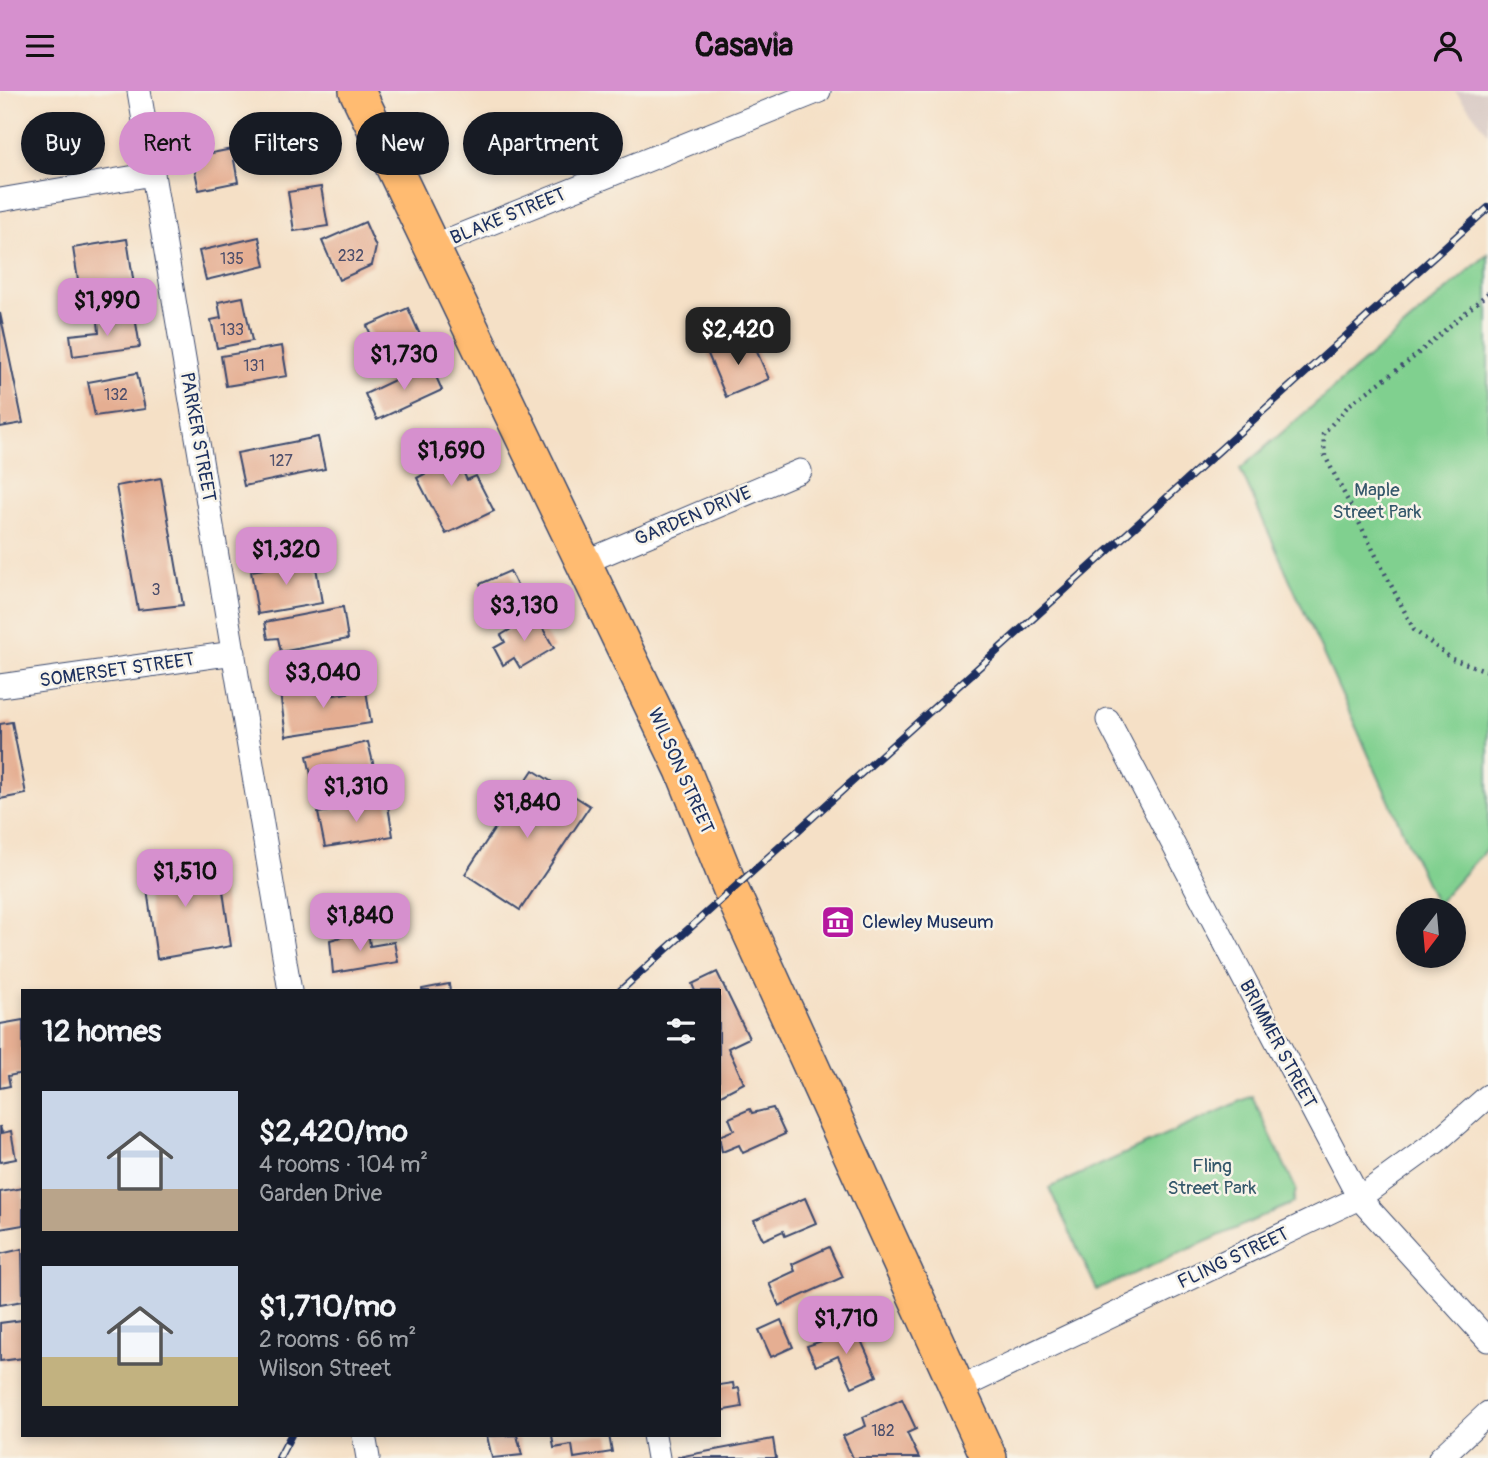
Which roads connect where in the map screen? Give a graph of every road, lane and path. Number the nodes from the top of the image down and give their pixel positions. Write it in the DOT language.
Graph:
graph roads {
  1 [pos="139,91"];
  2 [pos="357,91"];
  3 [pos="818,91"];
  4 [pos="143,112"];
  5 [pos="147,175"];
  6 [pos="153,175"];
  7 [pos="0,200"];
  8 [pos="431,247"];
  9 [pos="1488,293"];
  10 [pos="800,471"];
  11 [pos="585,562"];
  12 [pos="234,653"];
  13 [pos="1488,671"];
  14 [pos="0,686"];
  15 [pos="1108,720"];
  16 [pos="290,989"];
  17 [pos="1488,1096"];
  18 [pos="1359,1198"];
  19 [pos="1488,1341"];
  20 [pos="958,1388"];
  21 [pos="1488,1413"];
  22 [pos="364,1437"];
  23 [pos="654,1437"];
  24 [pos="368,1458"];
  25 [pos="658,1458"];
  26 [pos="989,1458"];
  27 [pos="1440,1458"];
  1 -- 4 [label="street, PARKER STREET"];
  2 -- 8 [label="main road, WILSON STREET"];
  3 -- 8 [label="street, BLAKE STREET"];
  5 -- 7 [label="street"];
  6 -- 12 [label="street, PARKER STREET"];
  8 -- 11 [label="main road, WILSON STREET"];
  9 -- 13 [label="path"];
  10 -- 11 [label="street, GARDEN DRIVE"];
  11 -- 20 [label="main road, WILSON STREET"];
  12 -- 14 [label="street, SOMERSET STREET"];
  12 -- 16 [label="street, PARKER STREET"];
  15 -- 18 [label="street, BRIMMER STREET"];
  17 -- 18 [label="street, FLING STREET"];
  18 -- 19 [label="street, BRIMMER STREET"];
  18 -- 20 [label="street, FLING STREET"];
  20 -- 26 [label="main road, WILSON STREET"];
  21 -- 27 [label="street"];
  22 -- 24 [label="street"];
  23 -- 25 [label="street"];
}
